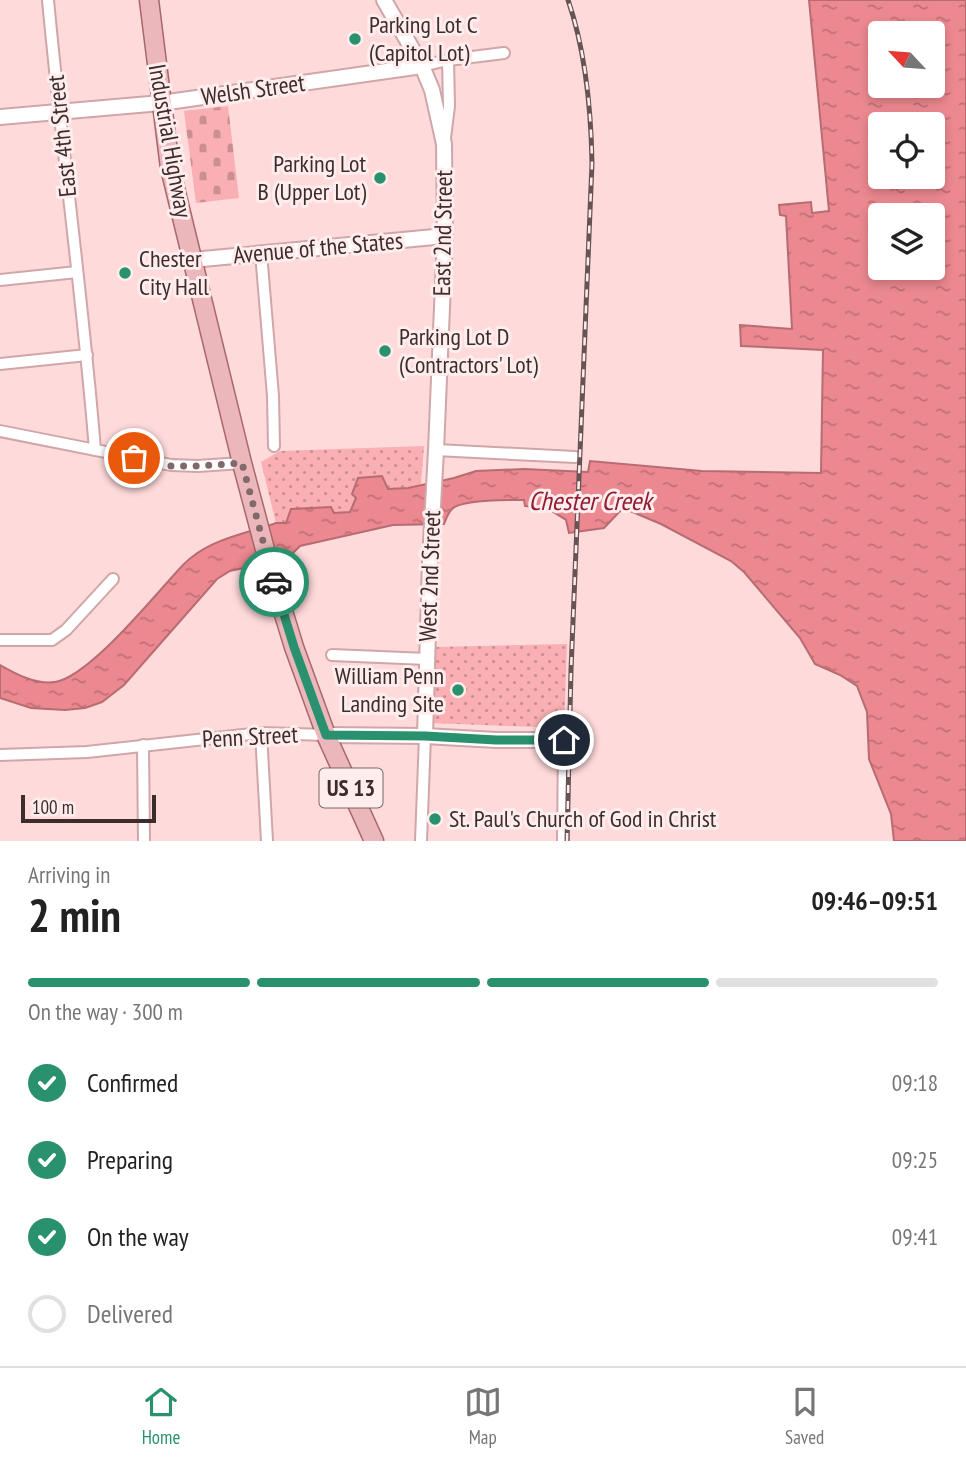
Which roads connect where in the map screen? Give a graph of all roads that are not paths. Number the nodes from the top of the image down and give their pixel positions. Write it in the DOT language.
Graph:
graph roads {
  1 [pos="48,0"];
  2 [pos="149,0"];
  3 [pos="384,0"];
  4 [pos="504,53"];
  5 [pos="448,60"];
  6 [pos="422,66"];
  7 [pos="161,103"];
  8 [pos="59,112"];
  9 [pos="0,117"];
  10 [pos="444,144"];
  11 [pos="445,236"];
  12 [pos="261,253"];
  13 [pos="192,260"];
  14 [pos="76,272"];
  15 [pos="0,280"];
  16 [pos="87,355"];
  17 [pos="0,365"];
  18 [pos="0,431"];
  19 [pos="274,446"];
  20 [pos="96,450"];
  21 [pos="436,450"];
  22 [pos="575,457"];
  23 [pos="242,463"];
  24 [pos="435,478"];
  25 [pos="113,579"];
  26 [pos="0,640"];
  27 [pos="332,655"];
  28 [pos="427,659"];
  29 [pos="261,733"];
  30 [pos="326,735"];
  31 [pos="425,736"];
  32 [pos="564,740"];
  33 [pos="584,740"];
  34 [pos="143,745"];
  35 [pos="0,754"];
  36 [pos="144,841"];
  37 [pos="267,841"];
  38 [pos="374,841"];
  39 [pos="421,841"];
  40 [pos="563,841"];
  1 -- 8 [label="street, East 4th Street"];
  2 -- 7 [label="main road, Industrial Highway / US 13"];
  3 -- 6 [label="street, East 2nd Street"];
  4 -- 5 [label="street"];
  5 -- 6 [label="street"];
  5 -- 10 [label="street"];
  6 -- 7 [label="street, Welsh Street"];
  6 -- 10 [label="street, East 2nd Street"];
  7 -- 8 [label="street, Welsh Street"];
  7 -- 13 [label="main road, Industrial Highway / US 13"];
  8 -- 9 [label="street, Welsh Street"];
  8 -- 14 [label="street, East 4th Street"];
  10 -- 11 [label="street, East 2nd Street"];
  11 -- 12 [label="street, Avenue of the States"];
  11 -- 21 [label="street, East 2nd Street"];
  12 -- 13 [label="street, Avenue of the States"];
  12 -- 19 [label="street"];
  13 -- 23 [label="main road, Industrial Highway / US 13"];
  14 -- 15 [label="street"];
  14 -- 16 [label="street, East 4th Street"];
  16 -- 17 [label="street"];
  16 -- 20 [label="street, East 4th Street"];
  18 -- 20 [label="street"];
  20 -- 23 [label="street"];
  21 -- 22 [label="street"];
  21 -- 24 [label="street, East 2nd Street"];
  23 -- 30 [label="main road, Industrial Highway / US 13"];
  24 -- 28 [label="street, West 2nd Street"];
  25 -- 26 [label="street"];
  27 -- 28 [label="street"];
  28 -- 31 [label="street, West 2nd Street"];
  29 -- 30 [label="street, Penn Street"];
  29 -- 34 [label="street, Penn Street"];
  29 -- 37 [label="street"];
  30 -- 31 [label="street, Penn Street"];
  30 -- 38 [label="main road, Industrial Highway / US 13"];
  31 -- 32 [label="street, Penn Street"];
  31 -- 39 [label="street, West 2nd Street"];
  32 -- 33 [label="street, Penn Street"];
  32 -- 40 [label="street"];
  34 -- 35 [label="street, Penn Street"];
  34 -- 36 [label="street"];
}
